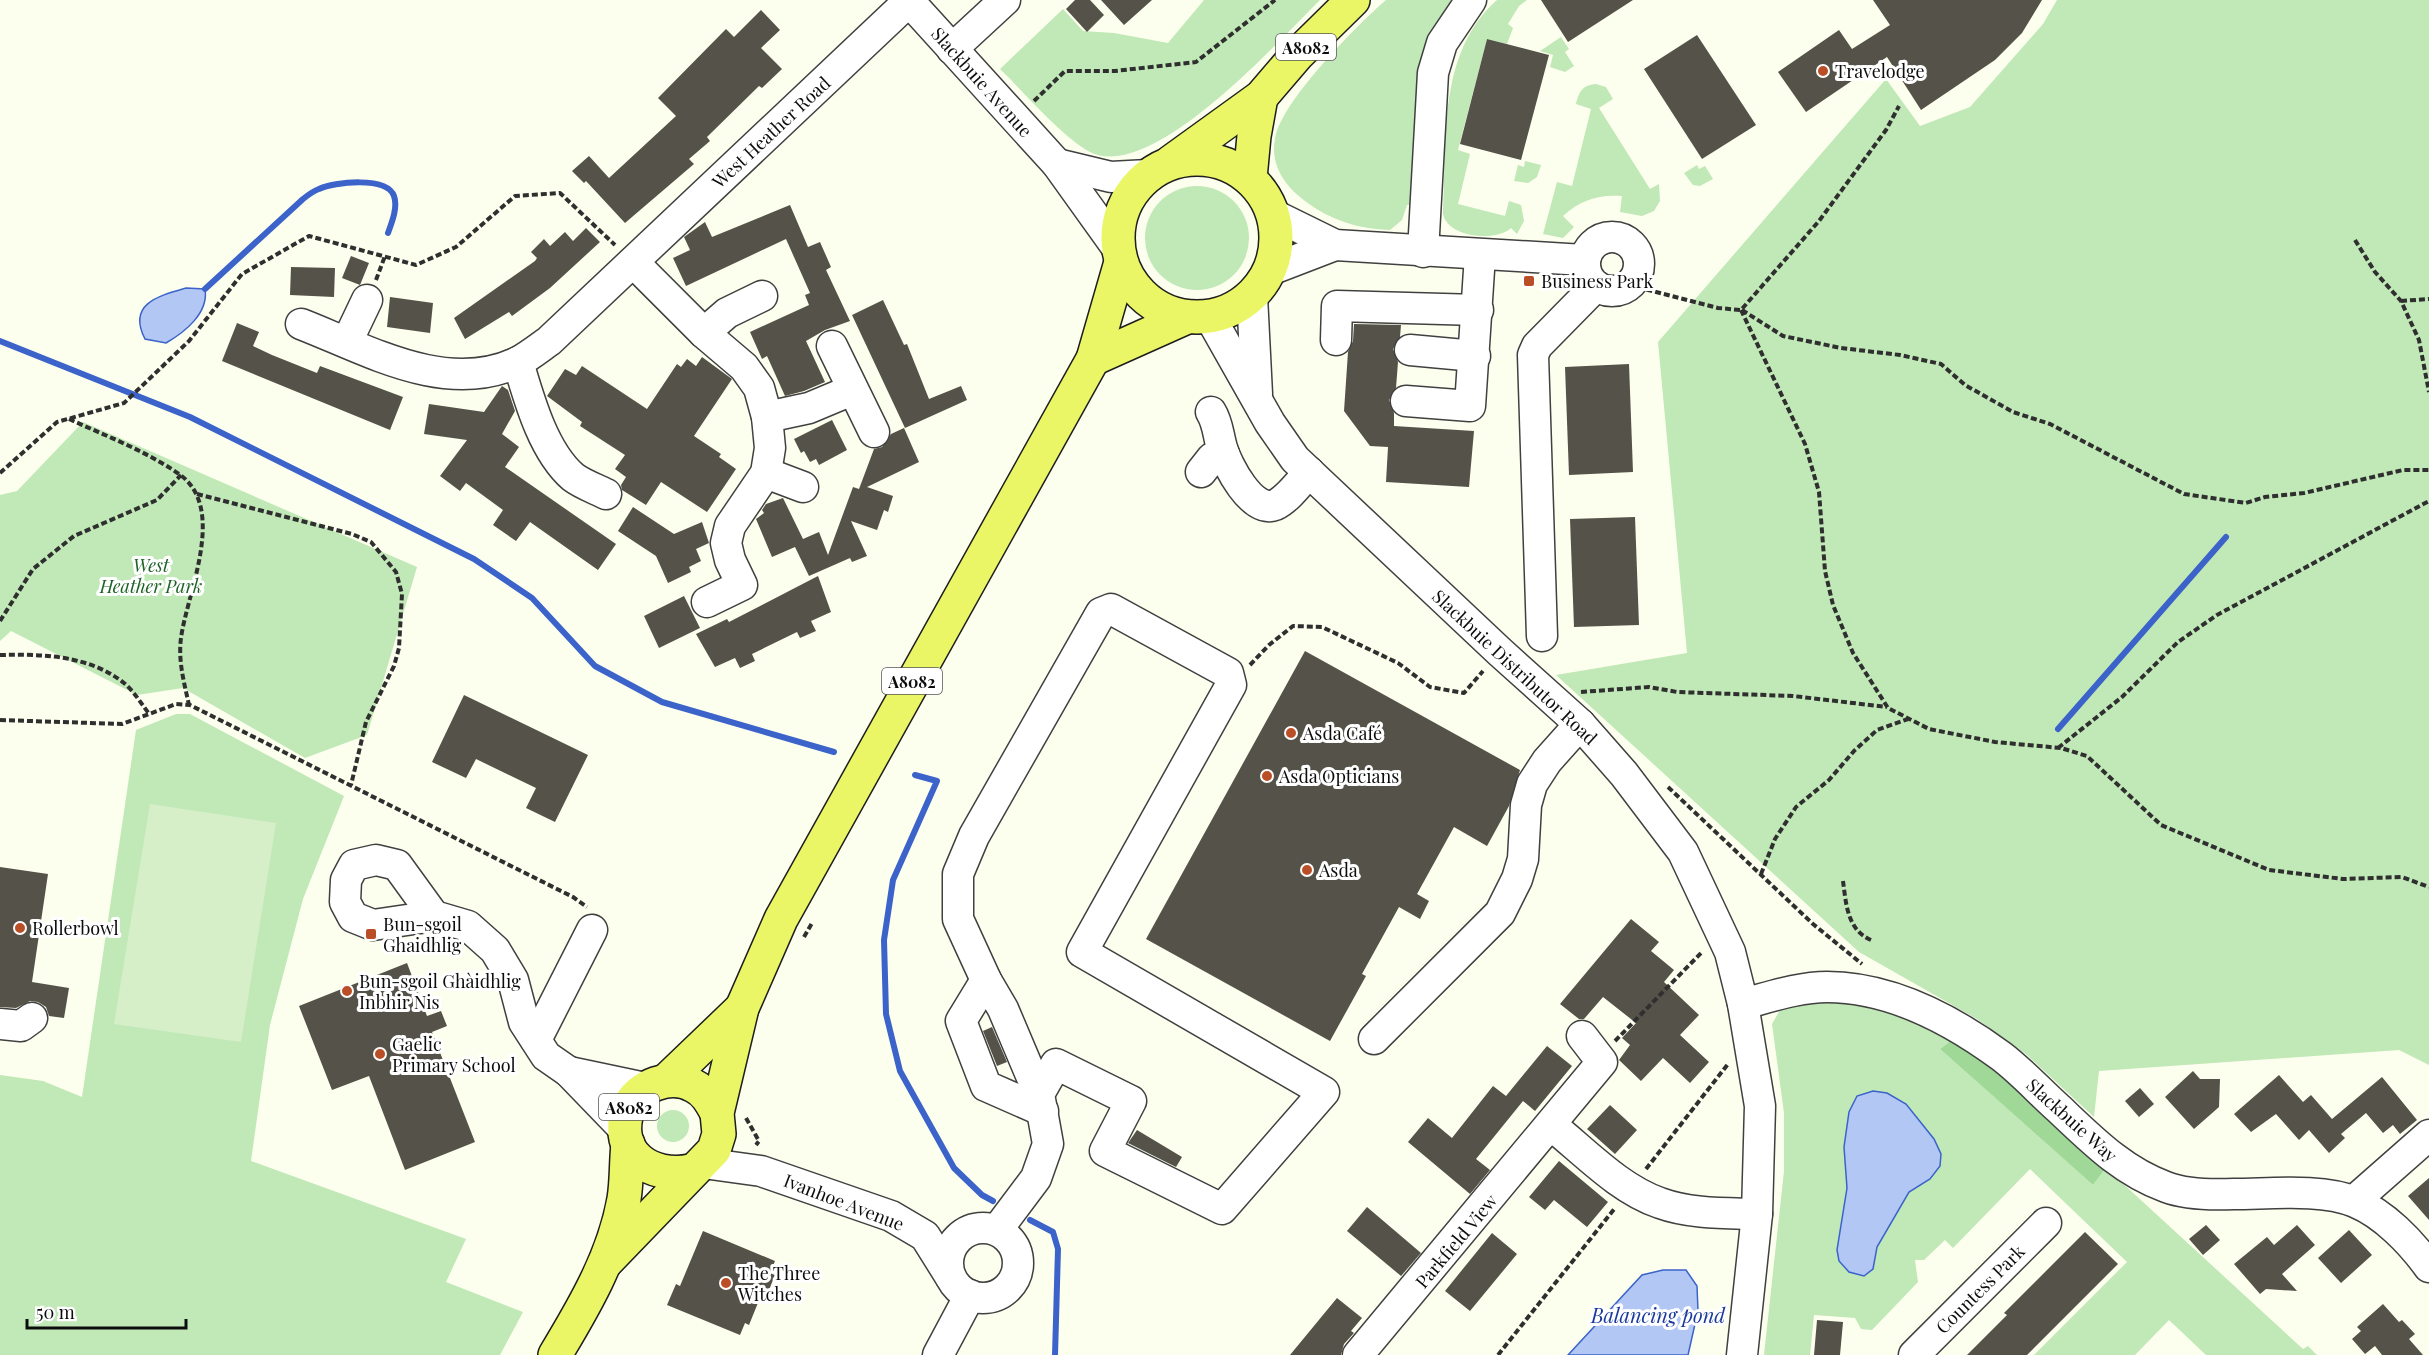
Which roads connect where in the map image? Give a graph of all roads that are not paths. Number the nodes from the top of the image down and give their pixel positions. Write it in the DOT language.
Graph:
graph roads {
  1 [pos="909,0"];
  2 [pos="1005,0"];
  3 [pos="1353,0"];
  4 [pos="1471,0"];
  5 [pos="952,49"];
  6 [pos="1261,97"];
  7 [pos="1057,164"];
  8 [pos="1159,169"];
  9 [pos="1250,178"];
  10 [pos="1274,215"];
  11 [pos="1335,245"];
  12 [pos="1423,252"];
  13 [pos="1120,255"];
  14 [pos="1480,255"];
  15 [pos="633,262"];
  16 [pos="1590,273"];
  17 [pos="1261,283"];
  18 [pos="762,296"];
  19 [pos="368,300"];
  20 [pos="1478,310"];
  21 [pos="1198,317"];
  22 [pos="302,324"];
  23 [pos="704,333"];
  24 [pos="1336,340"];
  25 [pos="348,342"];
  26 [pos="832,346"];
  27 [pos="1410,350"];
  28 [pos="1475,356"];
  29 [pos="1093,359"];
  30 [pos="518,362"];
  31 [pos="852,390"];
  32 [pos="1257,400"];
  33 [pos="1406,401"];
  34 [pos="1211,412"];
  35 [pos="767,417"];
  36 [pos="874,432"];
  37 [pos="1224,454"];
  38 [pos="1201,472"];
  39 [pos="1309,472"];
  40 [pos="766,473"];
  41 [pos="803,487"];
  42 [pos="606,494"];
  43 [pos="707,602"];
  44 [pos="1542,636"];
  45 [pos="1570,716"];
  46 [pos="427,917"];
  47 [pos="592,930"];
  48 [pos="986,980"];
  49 [pos="1743,1004"];
  50 [pos="742,1008"];
  51 [pos="32,1018"];
  52 [pos="0,1024"];
  53 [pos="1582,1036"];
  54 [pos="1374,1039"];
  55 [pos="536,1040"];
  56 [pos="569,1072"];
  57 [pos="656,1084"];
  58 [pos="1041,1102"];
  59 [pos="726,1119"];
  60 [pos="1551,1125"];
  61 [pos="2429,1135"];
  62 [pos="626,1137"];
  63 [pos="753,1164"];
  64 [pos="697,1167"];
  65 [pos="2354,1201"];
  66 [pos="1756,1214"];
  67 [pos="2046,1223"];
  68 [pos="983,1230"];
  69 [pos="925,1236"];
  70 [pos="606,1262"];
  71 [pos="2429,1267"];
  72 [pos="960,1286"];
  73 [pos="555,1355"];
  74 [pos="938,1355"];
  75 [pos="1358,1355"];
  76 [pos="1742,1355"];
  77 [pos="1914,1355"];
  1 -- 5 [label="street, Slackbuie Avenue"];
  1 -- 15 [label="street, West Heather Road"];
  2 -- 5 [label="street"];
  3 -- 6 [label="main road, A8082"];
  4 -- 12 [label="street"];
  5 -- 7 [label="street, Slackbuie Avenue"];
  6 -- 8 [label="main road, A8082"];
  6 -- 9 [label="main road"];
  7 -- 8 [label="street"];
  7 -- 13 [label="street, Slackbuie Avenue"];
  8 -- 9 [label="main road"];
  8 -- 13 [label="main road, A8082"];
  9 -- 10 [label="main road"];
  10 -- 11 [label="street"];
  10 -- 17 [label="main road"];
  11 -- 12 [label="street"];
  11 -- 17 [label="street"];
  12 -- 14 [label="street"];
  13 -- 21 [label="main road"];
  13 -- 29 [label="main road, A8082"];
  14 -- 16 [label="street"];
  14 -- 20 [label="street"];
  15 -- 23 [label="street"];
  15 -- 30 [label="street, West Heather Road"];
  16 -- 16 [label="street"];
  16 -- 44 [label="street"];
  17 -- 21 [label="main road"];
  17 -- 32 [label="street"];
  18 -- 23 [label="street"];
  19 -- 25 [label="street"];
  20 -- 24 [label="street"];
  20 -- 28 [label="street"];
  21 -- 29 [label="main road"];
  21 -- 32 [label="street, Slackbuie Distributor Road"];
  22 -- 25 [label="street, West Heather Road"];
  23 -- 35 [label="street"];
  25 -- 30 [label="street, West Heather Road"];
  26 -- 31 [label="street"];
  27 -- 28 [label="street"];
  28 -- 33 [label="street"];
  29 -- 50 [label="main road, A8082"];
  30 -- 42 [label="street"];
  31 -- 35 [label="street"];
  31 -- 36 [label="street"];
  32 -- 39 [label="street, Slackbuie Distributor Road"];
  34 -- 37 [label="street"];
  35 -- 40 [label="street"];
  37 -- 38 [label="street"];
  37 -- 39 [label="street"];
  39 -- 45 [label="street, Slackbuie Distributor Road"];
  40 -- 41 [label="street"];
  40 -- 43 [label="street"];
  45 -- 49 [label="street, Slackbuie Distributor Road"];
  45 -- 54 [label="street"];
  46 -- 55 [label="street"];
  47 -- 55 [label="street"];
  48 -- 58 [label="street"];
  48 -- 58 [label="street"];
  48 -- 58 [label="street"];
  49 -- 65 [label="street, Slackbuie Way"];
  49 -- 66 [label="street, Slackbuie Distributor Road"];
  50 -- 57 [label="main road, A8082"];
  50 -- 59 [label="main road, A8082"];
  51 -- 52 [label="street"];
  53 -- 60 [label="street, Parkfield View"];
  55 -- 56 [label="street"];
  56 -- 57 [label="street"];
  56 -- 62 [label="street"];
  57 -- 59 [label="main road, A8082"];
  57 -- 62 [label="main road, A8082"];
  58 -- 68 [label="street"];
  59 -- 63 [label="street, Ivanhoe Avenue"];
  59 -- 64 [label="main road, A8082"];
  60 -- 66 [label="street"];
  60 -- 75 [label="street, Parkfield View"];
  61 -- 65 [label="street"];
  62 -- 64 [label="main road, A8082"];
  62 -- 70 [label="main road, A8082"];
  63 -- 64 [label="street, Ivanhoe Avenue"];
  63 -- 69 [label="street, Ivanhoe Avenue"];
  64 -- 70 [label="main road, A8082"];
  65 -- 71 [label="street, Slackbuie Way"];
  66 -- 76 [label="street, Slackbuie Distributor Road"];
  67 -- 77 [label="street, Countess Park"];
  68 -- 69 [label="street, Ivanhoe Avenue"];
  68 -- 72 [label="street"];
  68 -- 72 [label="street"];
  69 -- 72 [label="street, Ivanhoe Avenue"];
  70 -- 73 [label="main road, A8082"];
  72 -- 74 [label="street"];
}
